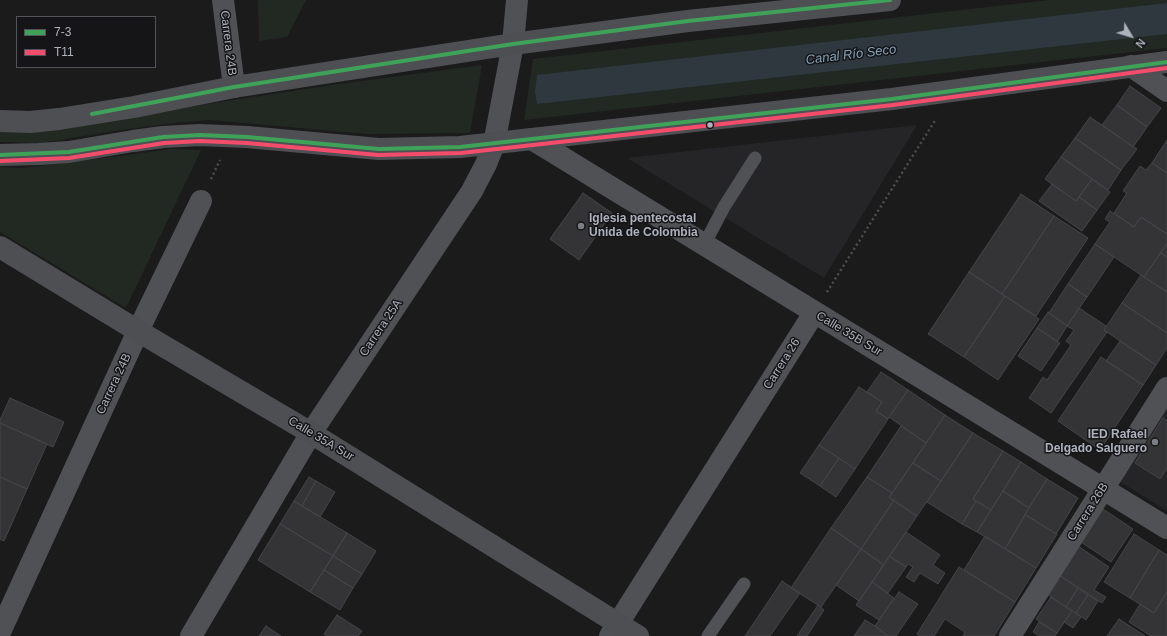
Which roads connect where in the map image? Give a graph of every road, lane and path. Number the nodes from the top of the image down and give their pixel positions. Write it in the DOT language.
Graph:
graph roads {
  1 [pos="223,0"];
  2 [pos="517,0"];
  3 [pos="890,0"];
  4 [pos="513,44"];
  5 [pos="1167,62"];
  6 [pos="1130,66"];
  7 [pos="234,87"];
  8 [pos="953,91"];
  9 [pos="1167,91"];
  10 [pos="0,120"];
  11 [pos="231,137"];
  12 [pos="532,140"];
  13 [pos="494,144"];
  14 [pos="0,155"];
  15 [pos="755,158"];
  16 [pos="201,200"];
  17 [pos="704,245"];
  18 [pos="0,247"];
  19 [pos="814,313"];
  20 [pos="138,331"];
  21 [pos="1167,388"];
  22 [pos="312,433"];
  23 [pos="1103,488"];
  24 [pos="1167,528"];
  25 [pos="744,584"];
  26 [pos="614,630"];
  27 [pos="0,632"];
  28 [pos="191,636"];
  29 [pos="638,636"];
  30 [pos="708,636"];
  31 [pos="1010,636"];
  1 -- 7 [label="street, Carrera 24B"];
  2 -- 4 [label="street, Carrera 25A"];
  3 -- 4 [label="main road"];
  4 -- 7 [label="main road"];
  4 -- 13 [label="street, Carrera 25A"];
  5 -- 6 [label="main road"];
  6 -- 8 [label="main road"];
  6 -- 9 [label="street"];
  7 -- 10 [label="main road"];
  8 -- 12 [label="main road"];
  8 -- 19 [label="path"];
  11 -- 13 [label="main road"];
  11 -- 14 [label="main road"];
  11 -- 16 [label="path"];
  12 -- 13 [label="main road"];
  12 -- 17 [label="street, Calle 35B Sur"];
  13 -- 22 [label="street, Carrera 25A"];
  15 -- 17 [label="lane"];
  16 -- 20 [label="street, Carrera 24B"];
  17 -- 19 [label="street, Calle 35B Sur"];
  18 -- 20 [label="main road, Calle 35A Sur"];
  19 -- 23 [label="street, Calle 35B Sur"];
  19 -- 26 [label="street, Carrera 26"];
  20 -- 22 [label="main road, Calle 35A Sur"];
  20 -- 27 [label="street, Carrera 24B"];
  21 -- 23 [label="street, Carrera 26B"];
  22 -- 26 [label="main road, Calle 35A Sur"];
  22 -- 28 [label="street, Carrera 25A"];
  23 -- 24 [label="street, Calle 35B Sur"];
  23 -- 31 [label="street, Carrera 26B"];
  25 -- 30 [label="lane"];
  26 -- 29 [label="main road, Calle 35A Sur"];
}
